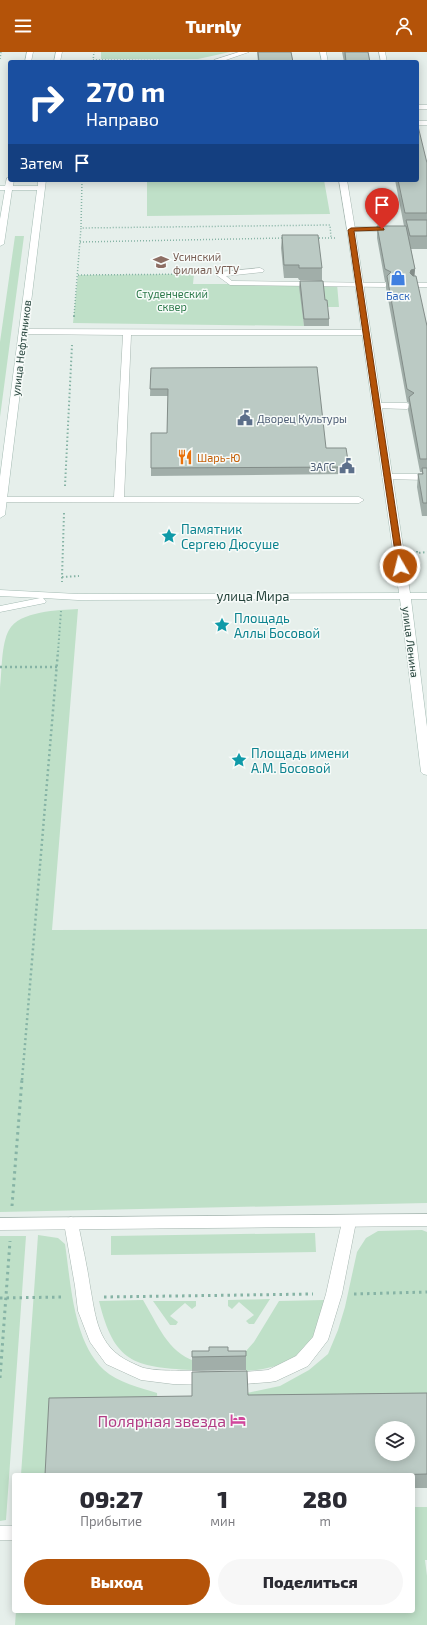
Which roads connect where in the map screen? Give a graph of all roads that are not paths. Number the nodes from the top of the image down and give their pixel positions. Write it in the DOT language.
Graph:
graph roads {
  1 [pos="246,52"];
  2 [pos="219,60"];
  3 [pos="343,182"];
  4 [pos="9,184"];
  5 [pos="42,184"];
  6 [pos="0,188"];
  7 [pos="427,229"];
  8 [pos="351,230"];
  9 [pos="0,244"];
  10 [pos="260,270"];
  11 [pos="385,285"];
  12 [pos="415,285"];
  13 [pos="427,285"];
  14 [pos="359,286"];
  15 [pos="23,332"];
  16 [pos="366,332"];
  17 [pos="127,333"];
  18 [pos="377,406"];
  19 [pos="407,406"];
  20 [pos="4,457"];
  21 [pos="387,477"];
  22 [pos="427,477"];
  23 [pos="119,499"];
  24 [pos="2,500"];
  25 [pos="359,500"];
  26 [pos="0,515"];
  27 [pos="0,593"];
  28 [pos="405,596"];
  29 [pos="427,596"];
  30 [pos="78,597"];
  31 [pos="0,609"];
  32 [pos="427,767"];
  33 [pos="427,1220"];
  34 [pos="348,1222"];
  35 [pos="71,1223"];
  36 [pos="5,1224"];
  37 [pos="12,1533"];
  38 [pos="0,1534"];
  1 -- 2 [label="main road"];
  3 -- 8 [label="main road, улица Ленина"];
  4 -- 5 [label="main road"];
  4 -- 6 [label="main road"];
  4 -- 9 [label="main road"];
  5 -- 15 [label="main road, улица Нефтяников"];
  7 -- 8 [label="main road"];
  8 -- 14 [label="main road, улица Ленина"];
  10 -- 14 [label="main road"];
  11 -- 14 [label="main road"];
  12 -- 13 [label="main road"];
  14 -- 16 [label="main road, улица Ленина"];
  15 -- 17 [label="main road"];
  15 -- 20 [label="main road, улица Нефтяников"];
  16 -- 17 [label="main road"];
  16 -- 18 [label="main road, улица Ленина"];
  17 -- 23 [label="main road"];
  18 -- 19 [label="main road"];
  18 -- 21 [label="main road, улица Ленина"];
  20 -- 24 [label="main road, улица Нефтяников"];
  21 -- 22 [label="main road"];
  21 -- 28 [label="main road, улица Ленина"];
  23 -- 24 [label="main road"];
  23 -- 25 [label="main road"];
  24 -- 26 [label="main road, улица Нефтяников"];
  27 -- 30 [label="main road, улица Мира"];
  28 -- 29 [label="main road, улица Мира"];
  28 -- 30 [label="main road, улица Мира"];
  28 -- 32 [label="main road, улица Ленина"];
  30 -- 31 [label="main road, улица Мира"];
  33 -- 34 [label="main road"];
  34 -- 35 [label="main road"];
  34 -- 35 [label="main road"];
  35 -- 36 [label="main road"];
  37 -- 38 [label="main road"];
}
